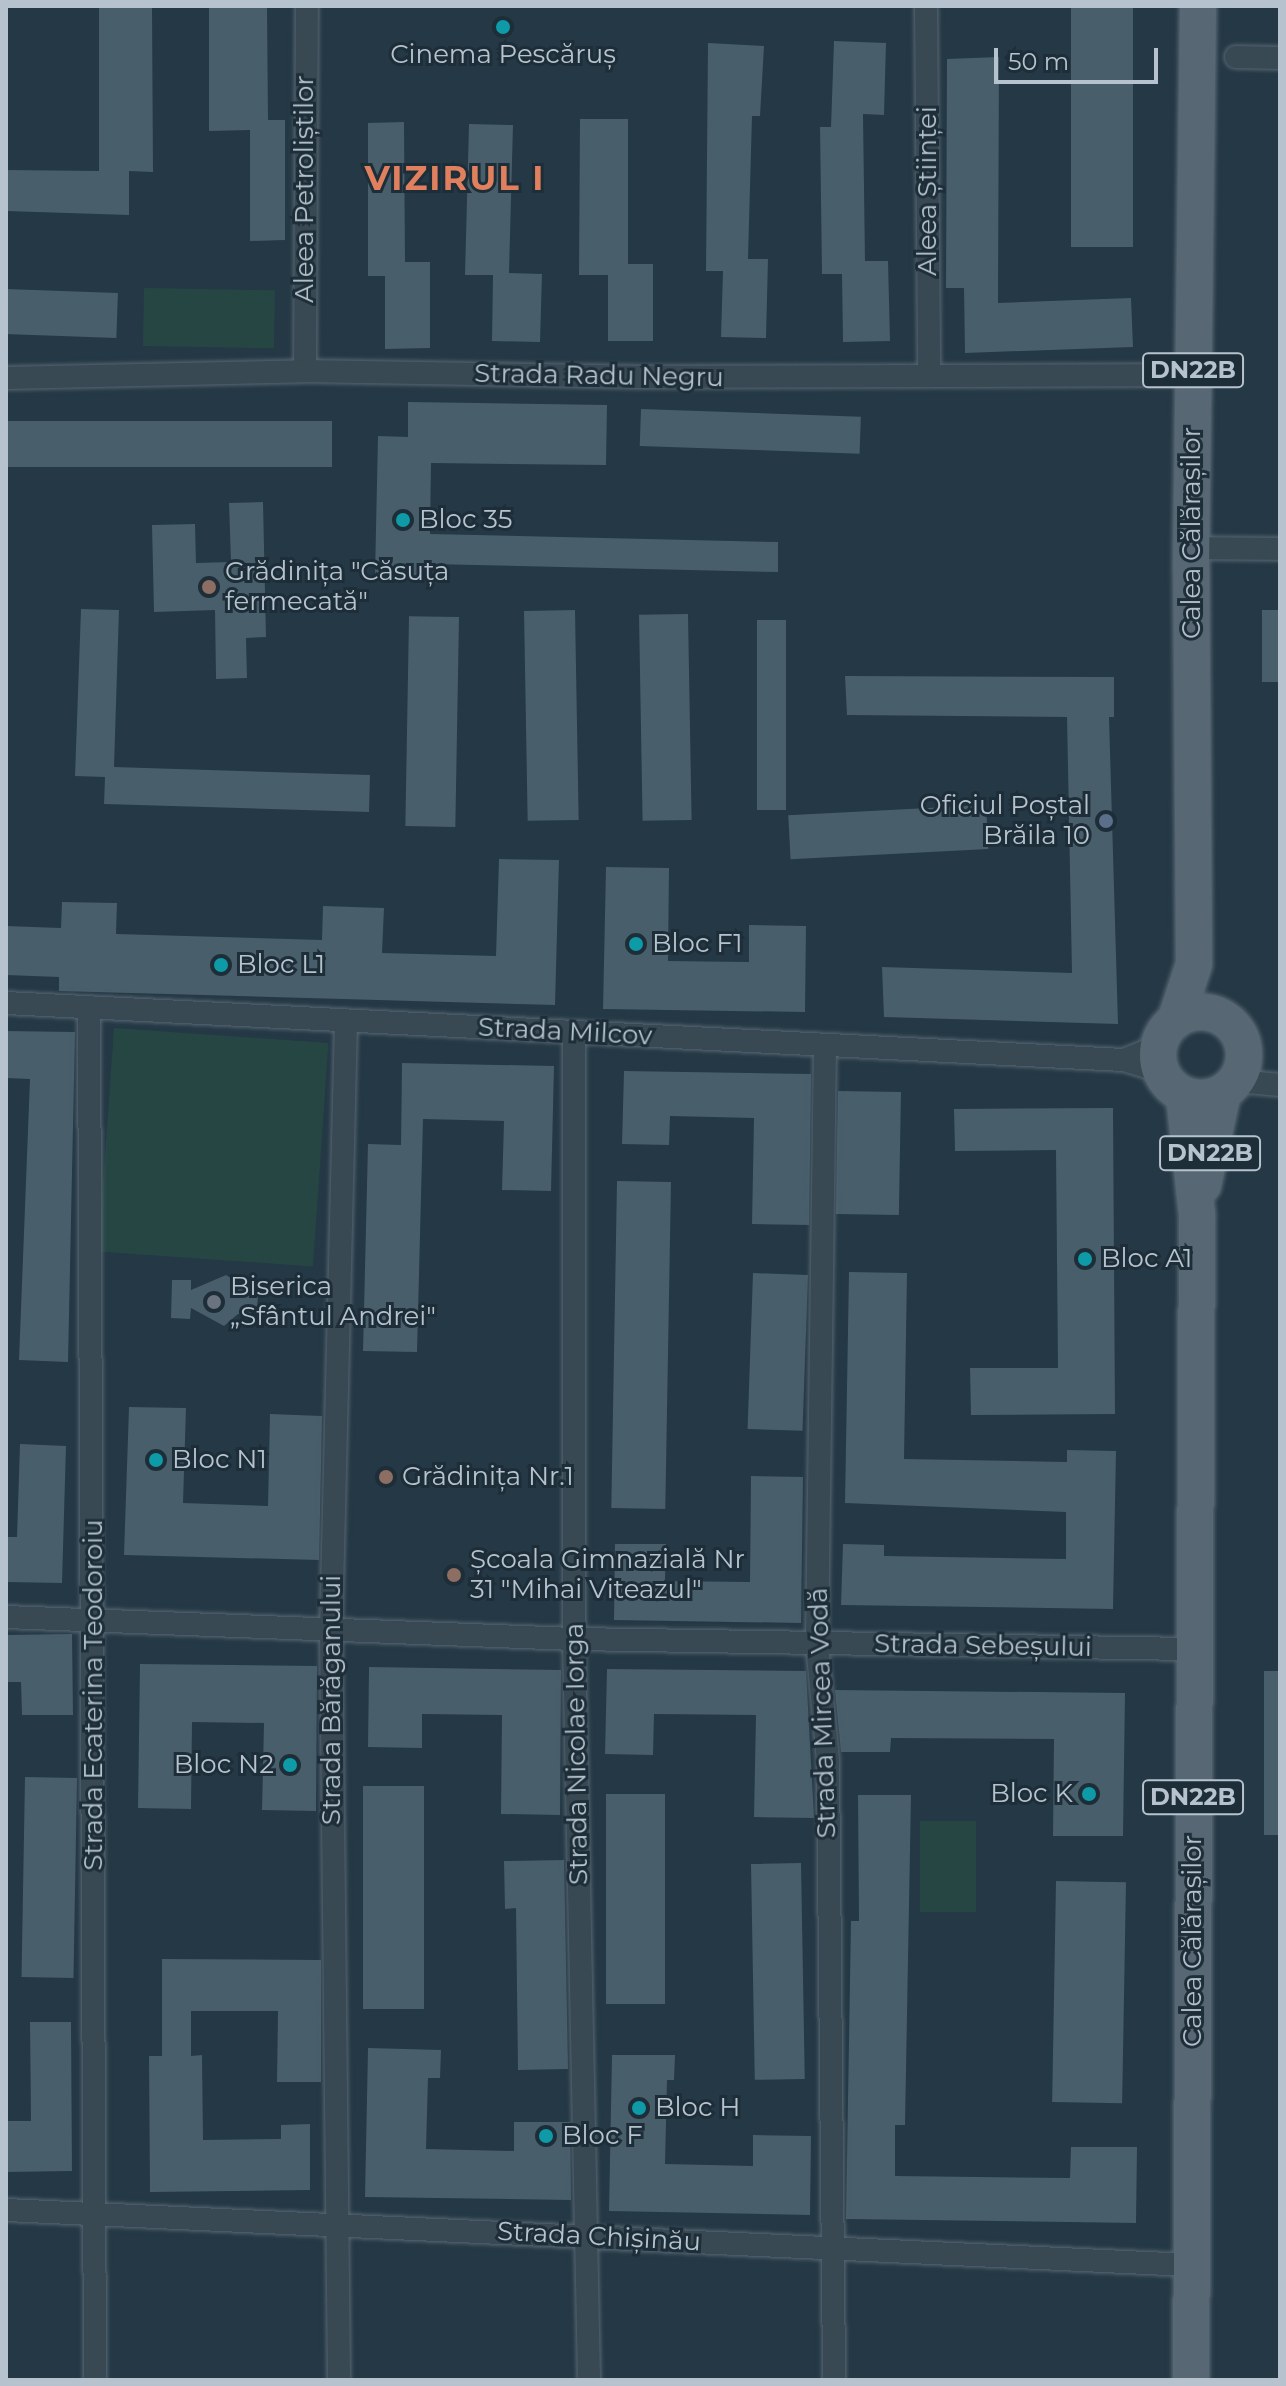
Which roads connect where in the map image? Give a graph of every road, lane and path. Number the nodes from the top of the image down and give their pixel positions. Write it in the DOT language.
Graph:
graph roads {
  1 [pos="307,6"];
  2 [pos="926,6"];
  3 [pos="1198,6"];
  4 [pos="1236,57"];
  5 [pos="1280,58"];
  6 [pos="305,371"];
  7 [pos="929,375"];
  8 [pos="1193,375"];
  9 [pos="6,378"];
  10 [pos="1191,548"];
  11 [pos="1280,549"];
  12 [pos="1194,964"];
  13 [pos="6,1003"];
  14 [pos="89,1010"];
  15 [pos="1224,1017"];
  16 [pos="346,1021"];
  17 [pos="574,1032"];
  18 [pos="825,1046"];
  19 [pos="1170,1058"];
  20 [pos="1280,1085"];
  21 [pos="1230,1087"];
  22 [pos="1197,1214"];
  23 [pos="6,1617"];
  24 [pos="95,1620"];
  25 [pos="331,1630"];
  26 [pos="574,1639"];
  27 [pos="817,1644"];
  28 [pos="1193,1649"];
  29 [pos="6,2210"];
  30 [pos="95,2215"];
  31 [pos="335,2225"];
  32 [pos="588,2236"];
  33 [pos="832,2250"];
  34 [pos="1191,2265"];
  35 [pos="95,2380"];
  36 [pos="339,2380"];
  37 [pos="589,2380"];
  38 [pos="834,2380"];
  39 [pos="1191,2380"];
  1 -- 6 [label="street, Aleea Petroliștilor"];
  2 -- 7 [label="street, Aleea Științei"];
  3 -- 8 [label="main road, Calea Călărașilor / DN22B"];
  4 -- 5 [label="street"];
  6 -- 7 [label="street, Strada Radu Negru"];
  6 -- 9 [label="street, Strada Radu Negru"];
  7 -- 8 [label="street, Strada Radu Negru"];
  8 -- 10 [label="main road, Calea Călărașilor / DN22B"];
  10 -- 11 [label="street"];
  10 -- 12 [label="main road, Calea Călărașilor / DN22B"];
  12 -- 15 [label="main road, Calea Călărașilor / DN22B"];
  12 -- 19 [label="main road, Calea Călărașilor / DN22B"];
  13 -- 14 [label="street, Strada Milcov"];
  14 -- 16 [label="street, Strada Milcov"];
  14 -- 24 [label="street, Strada Ecaterina Teodoroiu"];
  15 -- 19 [label="main road"];
  15 -- 21 [label="main road, DN22B"];
  16 -- 17 [label="street, Strada Milcov"];
  16 -- 25 [label="street, Strada Bărăganului"];
  17 -- 18 [label="street, Strada Milcov"];
  17 -- 26 [label="street, Strada Nicolae Iorga"];
  18 -- 19 [label="street, Strada Milcov"];
  18 -- 27 [label="street, Strada Mircea Vodă"];
  19 -- 21 [label="main road, DN22B"];
  19 -- 22 [label="main road, Calea Călărașilor / DN22B"];
  20 -- 21 [label="street"];
  21 -- 22 [label="main road, Calea Călărașilor / DN22B"];
  22 -- 28 [label="main road, Calea Călărașilor / DN22B"];
  23 -- 24 [label="street, Strada Sebeșului"];
  24 -- 25 [label="street, Strada Sebeșului"];
  24 -- 30 [label="street, Strada Ecaterina Teodoroiu"];
  25 -- 26 [label="street, Strada Sebeșului"];
  25 -- 31 [label="street, Strada Bărăganului"];
  26 -- 27 [label="street, Strada Sebeșului"];
  26 -- 32 [label="street, Strada Nicolae Iorga"];
  27 -- 28 [label="street, Strada Sebeșului"];
  27 -- 33 [label="street, Strada Mircea Vodă"];
  28 -- 34 [label="main road, Calea Călărașilor / DN22B"];
  29 -- 30 [label="street, Strada Chișinău"];
  30 -- 31 [label="street, Strada Chișinău"];
  30 -- 35 [label="street, Strada Ecaterina Teodoroiu"];
  31 -- 32 [label="street, Strada Chișinău"];
  31 -- 36 [label="street, Strada Bărăganului"];
  32 -- 33 [label="street, Strada Chișinău"];
  32 -- 37 [label="street, Strada Nicolae Iorga"];
  33 -- 34 [label="street, Strada Chișinău"];
  33 -- 38 [label="street, Strada Mircea Vodă"];
  34 -- 39 [label="main road, Calea Călărașilor / DN22B"];
}
